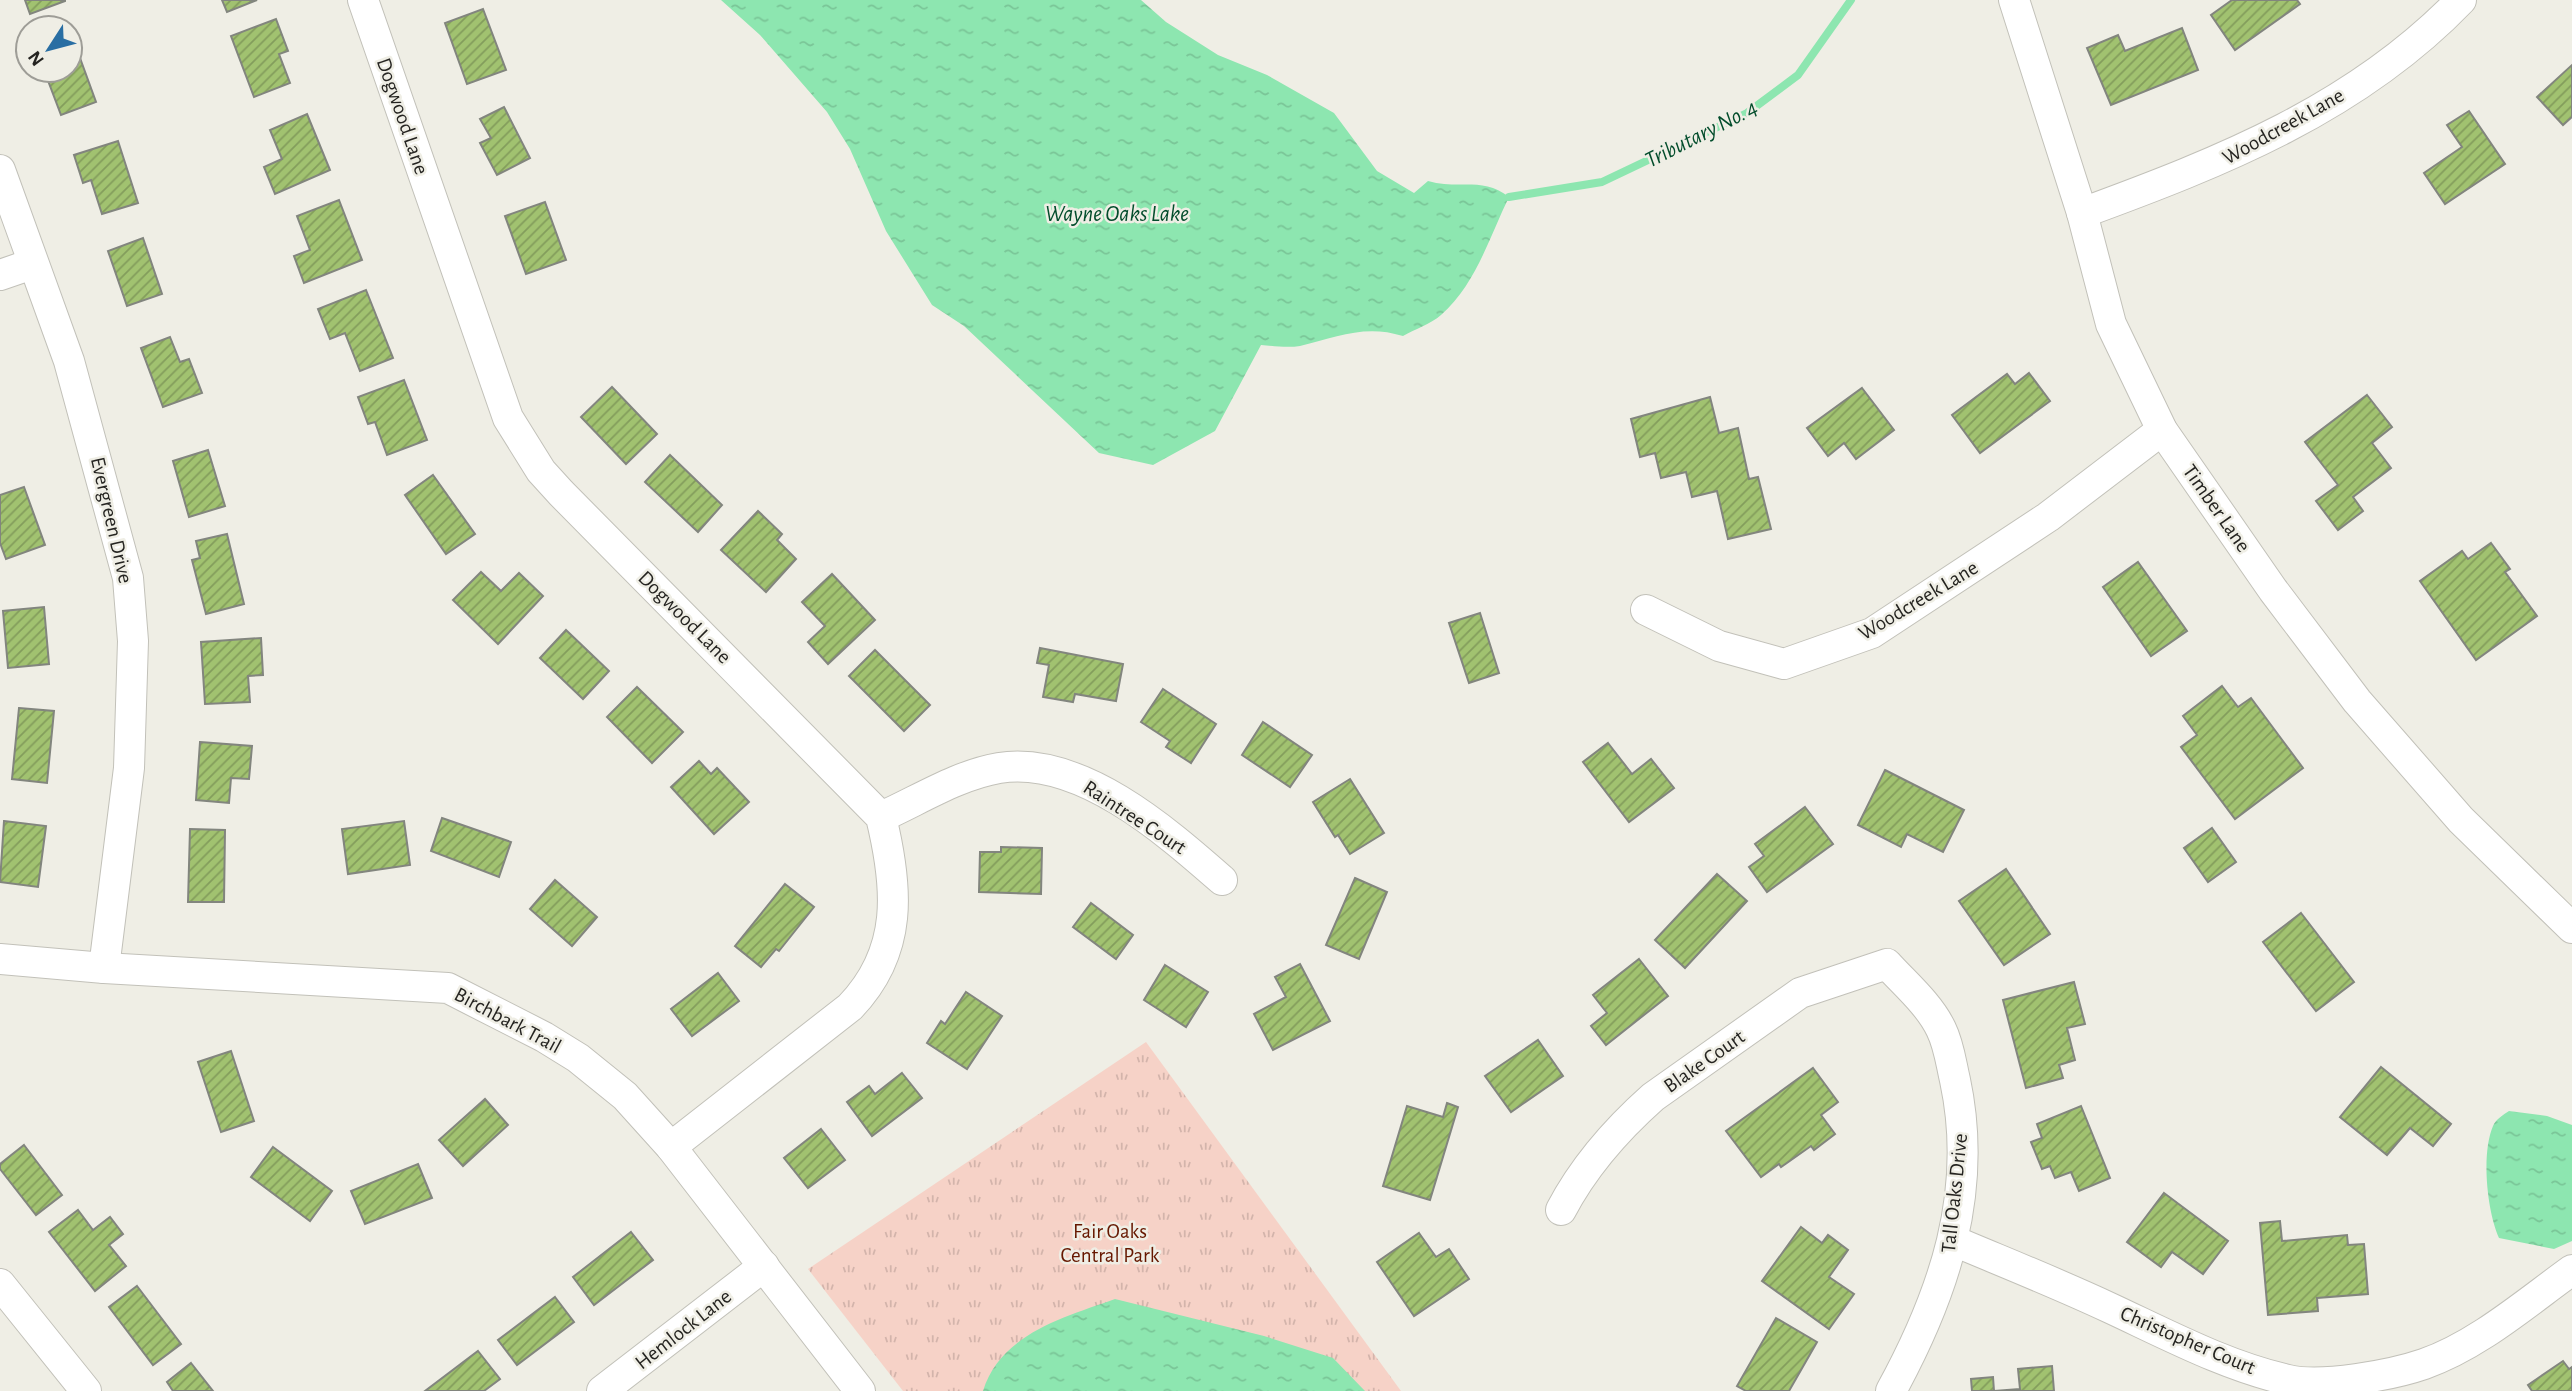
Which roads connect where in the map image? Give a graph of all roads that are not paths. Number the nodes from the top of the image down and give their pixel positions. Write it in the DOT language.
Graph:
graph roads {
  1 [pos="363,0"];
  2 [pos="2014,0"];
  3 [pos="2461,0"];
  4 [pos="0,170"];
  5 [pos="2082,213"];
  6 [pos="32,264"];
  7 [pos="0,275"];
  8 [pos="2162,430"];
  9 [pos="1646,610"];
  10 [pos="881,817"];
  11 [pos="1222,880"];
  12 [pos="2572,928"];
  13 [pos="0,959"];
  14 [pos="1887,964"];
  15 [pos="104,968"];
  16 [pos="671,1147"];
  17 [pos="1560,1210"];
  18 [pos="1954,1241"];
  19 [pos="764,1266"];
  20 [pos="2572,1270"];
  21 [pos="0,1284"];
  22 [pos="86,1391"];
  23 [pos="602,1391"];
  24 [pos="860,1391"];
  25 [pos="1891,1391"];
  1 -- 10 [label="street, Dogwood Lane"];
  2 -- 5 [label="street, Timber Lane"];
  3 -- 5 [label="street, Woodcreek Lane"];
  4 -- 6 [label="street, Evergreen Drive"];
  5 -- 8 [label="street, Timber Lane"];
  6 -- 7 [label="street"];
  6 -- 15 [label="street, Evergreen Drive"];
  8 -- 9 [label="street, Woodcreek Lane"];
  8 -- 12 [label="street, Timber Lane"];
  10 -- 11 [label="street, Raintree Court"];
  10 -- 16 [label="street"];
  13 -- 15 [label="street, Birchbark Trail"];
  14 -- 17 [label="street, Blake Court"];
  14 -- 18 [label="street, Tall Oaks Drive"];
  15 -- 16 [label="street, Birchbark Trail"];
  16 -- 19 [label="street, Birchbark Trail"];
  18 -- 20 [label="street, Christopher Court"];
  18 -- 25 [label="street, Tall Oaks Drive"];
  19 -- 23 [label="street, Hemlock Lane"];
  19 -- 24 [label="street, Birchbark Trail"];
  21 -- 22 [label="street"];
}
